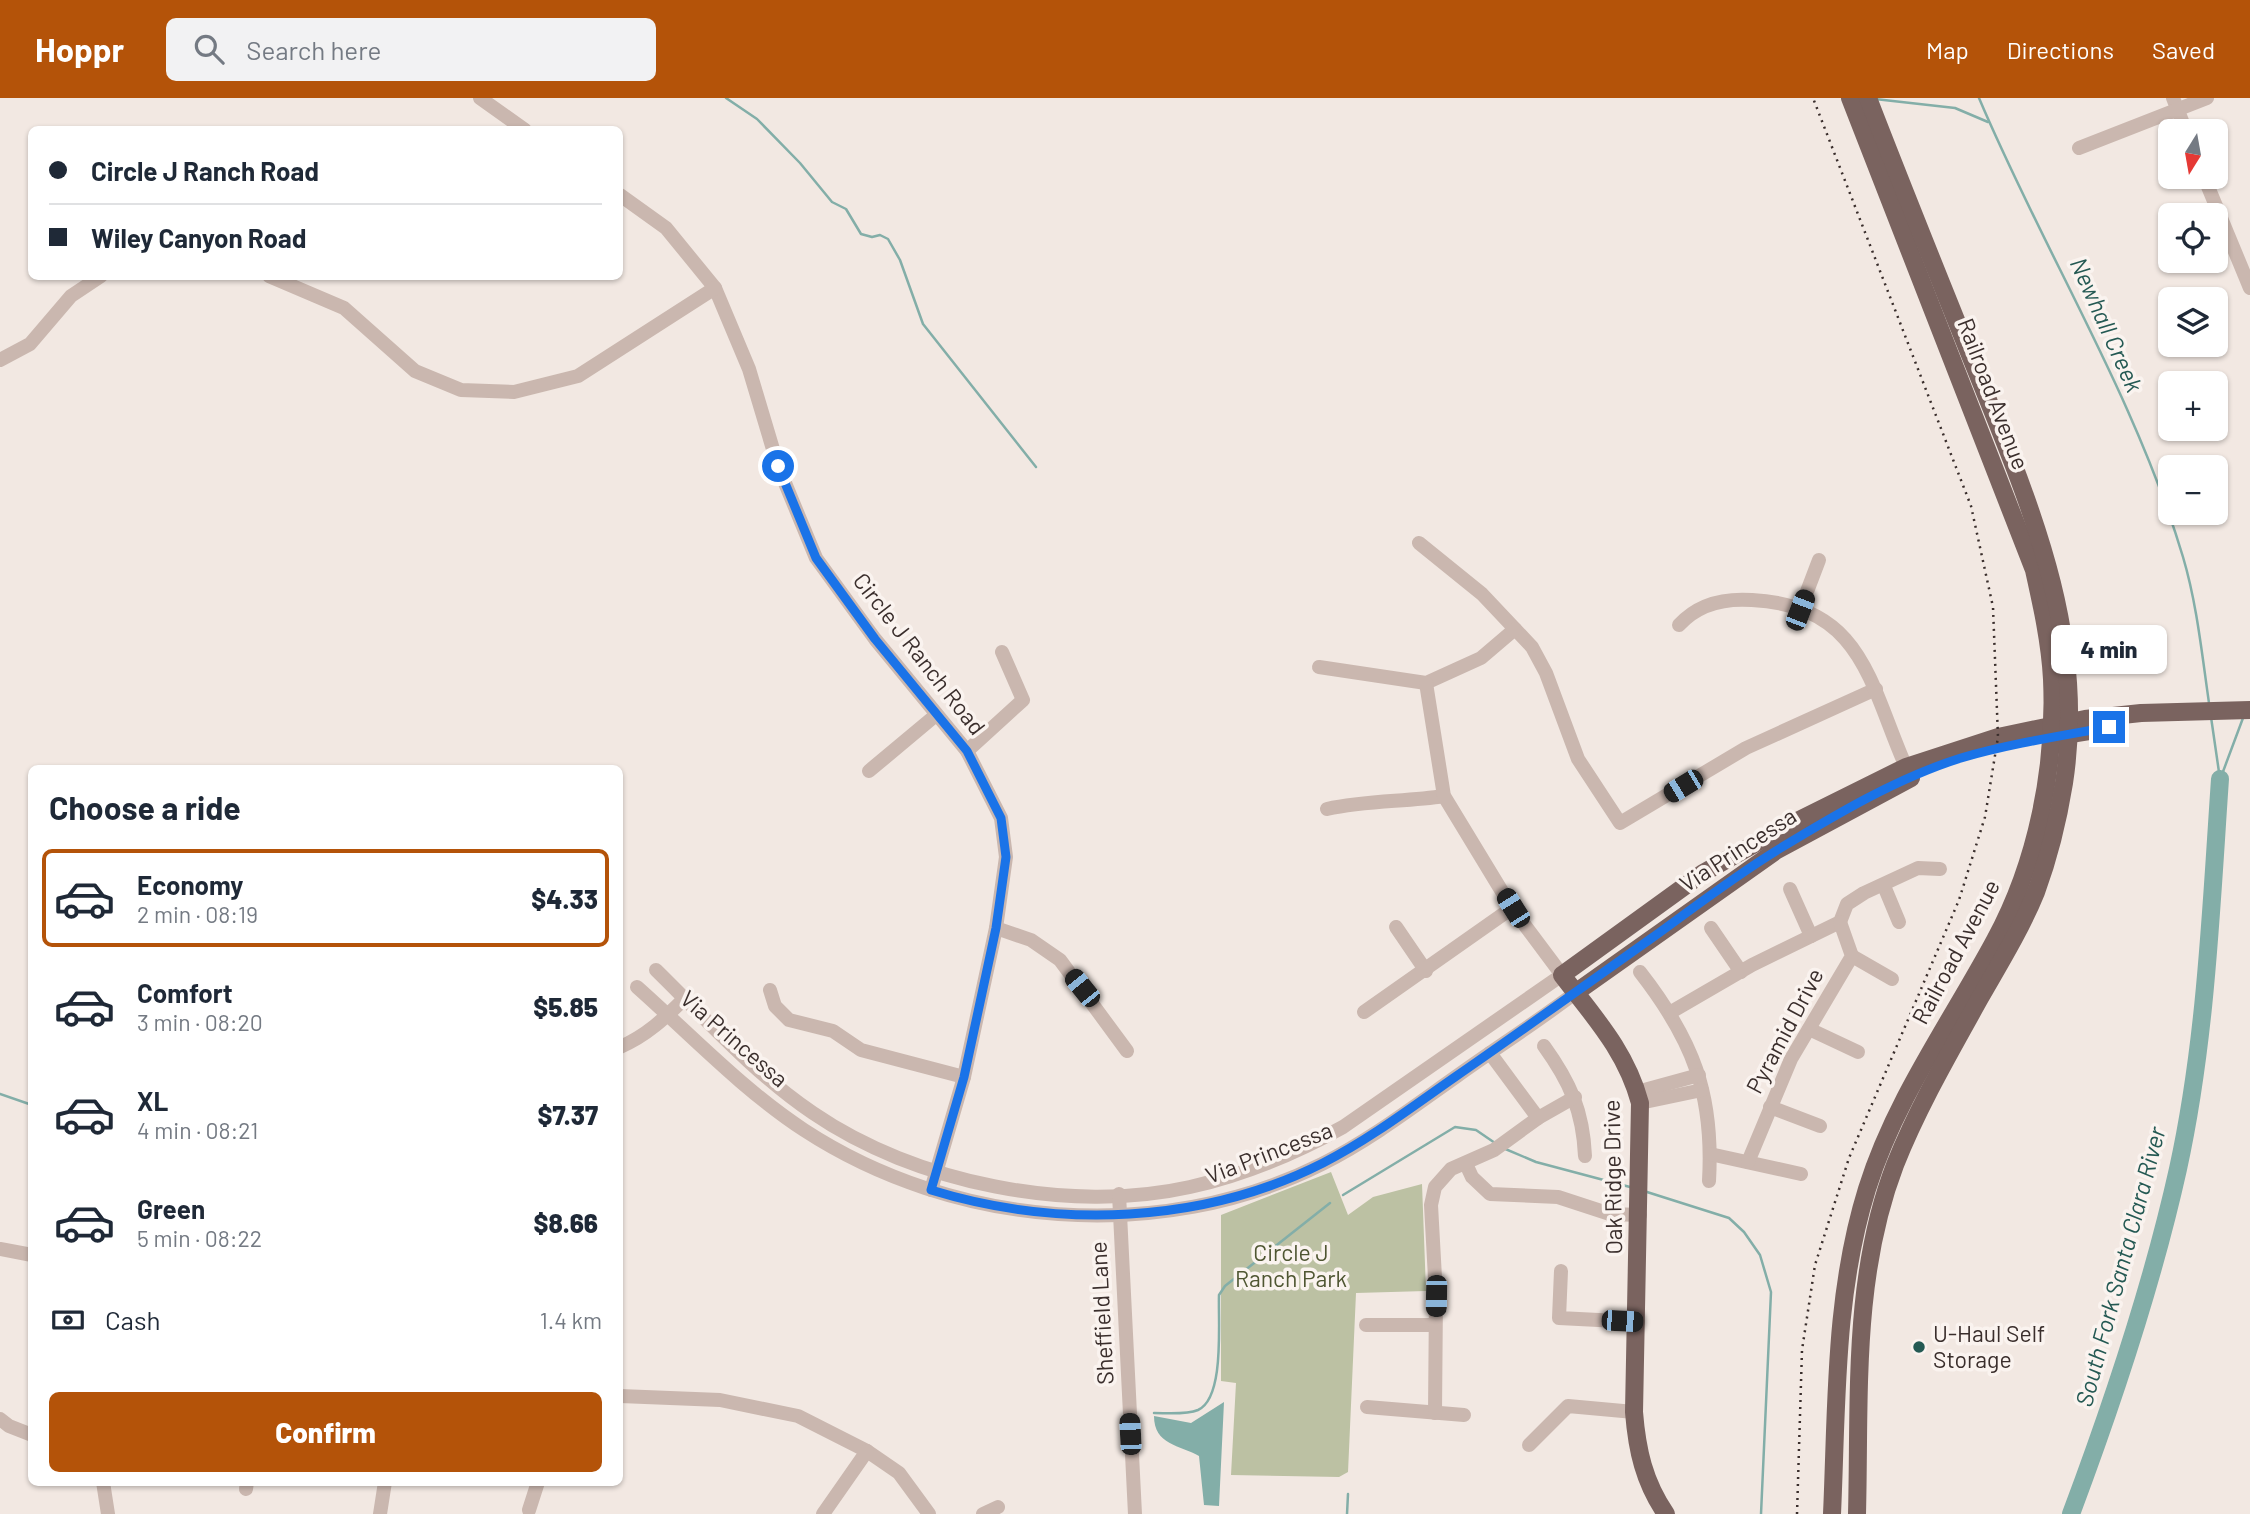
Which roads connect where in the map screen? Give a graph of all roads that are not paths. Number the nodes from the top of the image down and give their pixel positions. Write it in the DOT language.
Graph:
graph roads {
  1 [pos="480,98"];
  2 [pos="1850,98"];
  3 [pos="1868,98"];
  4 [pos="2207,98"];
  5 [pos="2176,104"];
  6 [pos="519,126"];
  7 [pos="2079,148"];
  8 [pos="2209,189"];
  9 [pos="623,197"];
  10 [pos="96,280"];
  11 [pos="278,280"];
  12 [pos="715,288"];
  13 [pos="2250,288"];
  14 [pos="0,360"];
  15 [pos="1419,543"];
  16 [pos="1819,560"];
  17 [pos="1800,610"];
  18 [pos="1679,625"];
  19 [pos="1515,629"];
  20 [pos="1002,652"];
  21 [pos="1319,667"];
  22 [pos="1426,683"];
  23 [pos="1876,689"];
  24 [pos="2250,710"];
  25 [pos="936,715"];
  26 [pos="2250,721"];
  27 [pos="967,751"];
  28 [pos="1960,753"];
  29 [pos="869,771"];
  30 [pos="1912,771"];
  31 [pos="1444,796"];
  32 [pos="1327,809"];
  33 [pos="1940,869"];
  34 [pos="1884,886"];
  35 [pos="1790,889"];
  36 [pos="1513,908"];
  37 [pos="1840,922"];
  38 [pos="1899,922"];
  39 [pos="996,928"];
  40 [pos="1396,928"];
  41 [pos="1711,928"];
  42 [pos="1811,936"];
  43 [pos="1852,956"];
  44 [pos="656,970"];
  45 [pos="1426,971"];
  46 [pos="1640,972"];
  47 [pos="1741,972"];
  48 [pos="1562,975"];
  49 [pos="1892,979"];
  50 [pos="637,987"];
  51 [pos="770,990"];
  52 [pos="1575,993"];
  53 [pos="685,998"];
  54 [pos="1364,1012"];
  55 [pos="1671,1012"];
  56 [pos="668,1014"];
  57 [pos="1809,1029"];
  58 [pos="623,1046"];
  59 [pos="1544,1046"];
  60 [pos="1127,1051"];
  61 [pos="1858,1052"];
  62 [pos="1490,1053"];
  63 [pos="1699,1075"];
  64 [pos="964,1077"];
  65 [pos="1702,1090"];
  66 [pos="1575,1097"];
  67 [pos="1639,1097"];
  68 [pos="1770,1107"];
  69 [pos="1538,1118"];
  70 [pos="1820,1126"];
  71 [pos="1710,1154"];
  72 [pos="1585,1156"];
  73 [pos="1748,1162"];
  74 [pos="1466,1164"];
  75 [pos="937,1171"];
  76 [pos="1801,1174"];
  77 [pos="1709,1181"];
  78 [pos="931,1190"];
  79 [pos="1119,1195"];
  80 [pos="1120,1215"];
  81 [pos="1640,1215"];
  82 [pos="0,1249"];
  83 [pos="28,1254"];
  84 [pos="1561,1271"];
  85 [pos="1638,1322"];
  86 [pos="1366,1325"];
  87 [pos="1435,1325"];
  88 [pos="623,1396"];
  89 [pos="1367,1407"];
  90 [pos="1634,1412"];
  91 [pos="1435,1413"];
  92 [pos="1464,1415"];
  93 [pos="0,1419"];
  94 [pos="28,1434"];
  95 [pos="1528,1445"];
  96 [pos="867,1451"];
  97 [pos="104,1486"];
  98 [pos="384,1486"];
  99 [pos="537,1486"];
  100 [pos="998,1507"];
  101 [pos="529,1510"];
  102 [pos="108,1514"];
  103 [pos="380,1514"];
  104 [pos="823,1514"];
  105 [pos="929,1514"];
  106 [pos="983,1514"];
  107 [pos="1135,1514"];
  108 [pos="1667,1514"];
  109 [pos="1832,1514"];
  110 [pos="1857,1514"];
  1 -- 6 [label="street"];
  2 -- 109 [label="main road, Railroad Avenue"];
  3 -- 110 [label="main road, Railroad Avenue"];
  4 -- 5 [label="street"];
  5 -- 7 [label="street"];
  8 -- 13 [label="street"];
  9 -- 12 [label="street, Circle J Ranch Road"];
  10 -- 14 [label="street"];
  11 -- 12 [label="street"];
  12 -- 25 [label="street, Circle J Ranch Road"];
  15 -- 19 [label="street"];
  16 -- 17 [label="street"];
  17 -- 18 [label="street"];
  17 -- 23 [label="street"];
  19 -- 22 [label="street"];
  19 -- 23 [label="street"];
  20 -- 27 [label="street"];
  21 -- 22 [label="street"];
  22 -- 31 [label="street, Oak Ridge Drive"];
  23 -- 30 [label="street"];
  24 -- 28 [label="main road"];
  25 -- 27 [label="street, Circle J Ranch Road"];
  25 -- 29 [label="street"];
  26 -- 28 [label="main road"];
  27 -- 39 [label="street, Circle J Ranch Road"];
  28 -- 30 [label="main road"];
  30 -- 48 [label="main road, Via Princessa"];
  30 -- 52 [label="main road, Via Princessa"];
  31 -- 32 [label="street"];
  31 -- 36 [label="street, Oak Ridge Drive"];
  33 -- 34 [label="street"];
  34 -- 37 [label="street"];
  34 -- 38 [label="street"];
  35 -- 42 [label="street"];
  36 -- 45 [label="street"];
  36 -- 48 [label="street, Oak Ridge Drive"];
  37 -- 42 [label="street"];
  37 -- 43 [label="street, Pyramid Drive"];
  39 -- 60 [label="street"];
  39 -- 64 [label="street, Circle J Ranch Road"];
  40 -- 45 [label="street"];
  41 -- 47 [label="street"];
  42 -- 47 [label="street"];
  43 -- 49 [label="street"];
  43 -- 57 [label="street, Pyramid Drive"];
  44 -- 53 [label="street, Via Princessa"];
  45 -- 54 [label="street"];
  46 -- 55 [label="street"];
  47 -- 55 [label="street"];
  48 -- 52 [label="main road, Oak Ridge Drive"];
  48 -- 79 [label="street, Via Princessa"];
  50 -- 56 [label="street, Via Princessa"];
  51 -- 64 [label="street"];
  52 -- 62 [label="street, Via Princessa"];
  52 -- 67 [label="main road, Oak Ridge Drive"];
  53 -- 56 [label="street"];
  53 -- 75 [label="street, Via Princessa"];
  55 -- 63 [label="street"];
  56 -- 58 [label="street"];
  56 -- 78 [label="street, Via Princessa"];
  57 -- 61 [label="street"];
  57 -- 68 [label="street, Pyramid Drive"];
  59 -- 66 [label="street"];
  62 -- 69 [label="street"];
  62 -- 80 [label="street, Via Princessa"];
  63 -- 65 [label="street"];
  63 -- 67 [label="street"];
  64 -- 75 [label="street, Circle J Ranch Road"];
  65 -- 67 [label="street"];
  65 -- 71 [label="street"];
  66 -- 69 [label="street"];
  66 -- 72 [label="street"];
  67 -- 81 [label="main road, Oak Ridge Drive"];
  68 -- 70 [label="street"];
  68 -- 73 [label="street, Pyramid Drive"];
  69 -- 74 [label="street"];
  71 -- 73 [label="street"];
  71 -- 77 [label="street"];
  73 -- 76 [label="street"];
  74 -- 81 [label="street"];
  74 -- 87 [label="street"];
  75 -- 78 [label="street, Circle J Ranch Road"];
  75 -- 79 [label="street, Via Princessa"];
  78 -- 80 [label="street, Via Princessa"];
  79 -- 80 [label="street, Sheffield Lane"];
  80 -- 107 [label="street, Sheffield Lane"];
  81 -- 85 [label="main road, Oak Ridge Drive"];
  82 -- 83 [label="street"];
  84 -- 85 [label="street"];
  85 -- 90 [label="main road, Oak Ridge Drive"];
  86 -- 87 [label="street"];
  87 -- 91 [label="street"];
  88 -- 96 [label="street"];
  89 -- 91 [label="street"];
  90 -- 95 [label="street"];
  90 -- 108 [label="main road, Oak Ridge Drive"];
  91 -- 92 [label="street"];
  93 -- 94 [label="street"];
  96 -- 104 [label="street"];
  96 -- 105 [label="street"];
  97 -- 102 [label="street"];
  98 -- 103 [label="street"];
  99 -- 101 [label="street"];
  100 -- 106 [label="street"];
}
